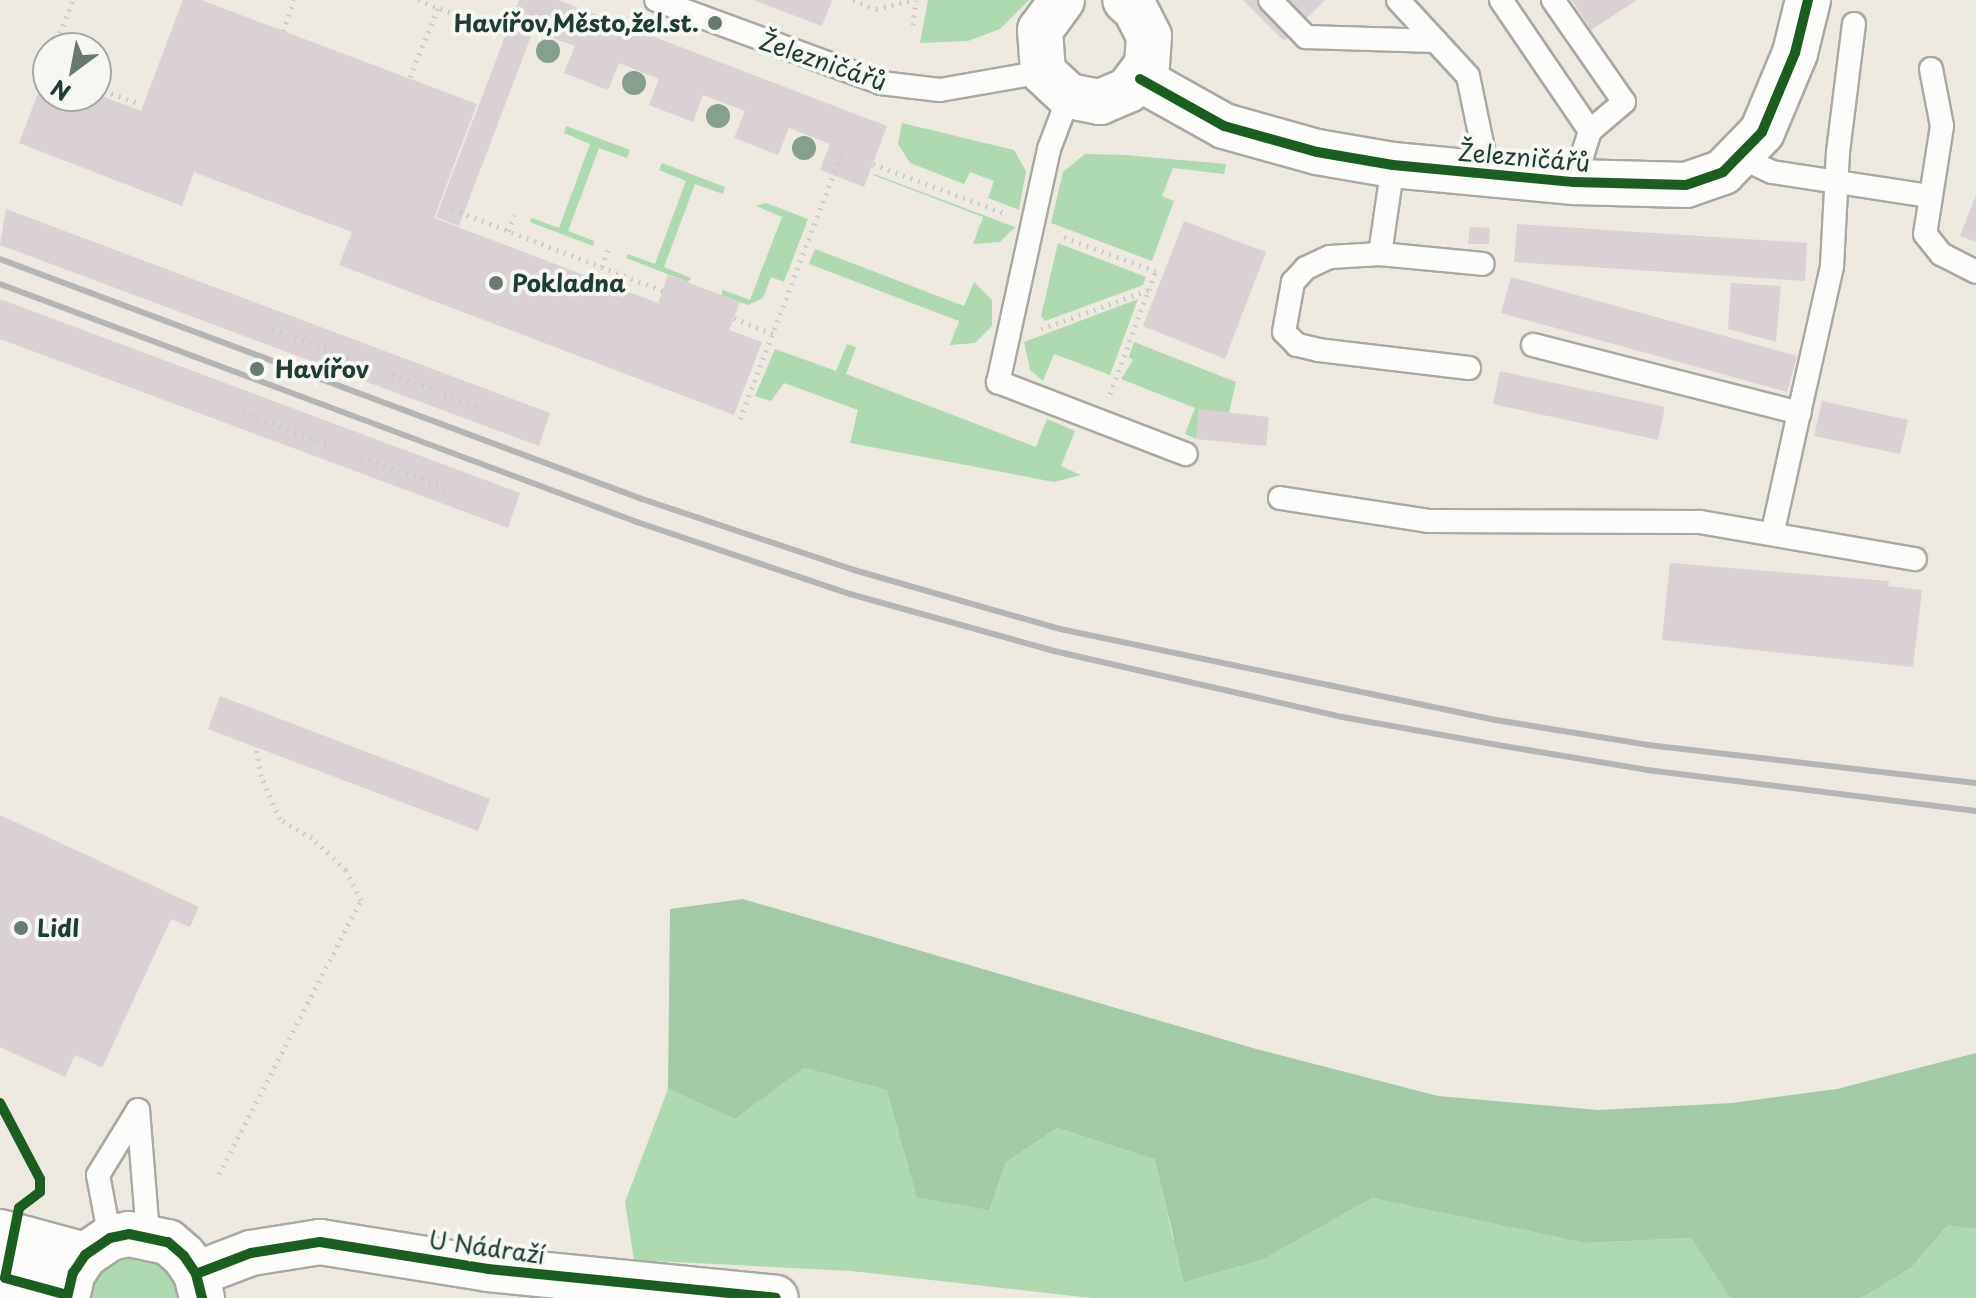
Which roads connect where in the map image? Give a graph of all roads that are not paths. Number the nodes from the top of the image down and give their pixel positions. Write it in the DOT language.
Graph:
graph roads {
  1 [pos="656,0"];
  2 [pos="1062,0"];
  3 [pos="1125,0"];
  4 [pos="1270,0"];
  5 [pos="1398,0"];
  6 [pos="1501,0"];
  7 [pos="1553,0"];
  8 [pos="1808,0"];
  9 [pos="1854,24"];
  10 [pos="1436,41"];
  11 [pos="1931,69"];
  12 [pos="1140,79"];
  13 [pos="1056,84"];
  14 [pos="1590,131"];
  15 [pos="1742,158"];
  16 [pos="1393,165"];
  17 [pos="1488,173"];
  18 [pos="1574,182"];
  19 [pos="1836,182"];
  20 [pos="1928,196"];
  21 [pos="1380,254"];
  22 [pos="1483,264"];
  23 [pos="1976,272"];
  24 [pos="1533,345"];
  25 [pos="1469,368"];
  26 [pos="1799,413"];
  27 [pos="1186,454"];
  28 [pos="1280,498"];
  29 [pos="1773,531"];
  30 [pos="1915,559"];
  31 [pos="0,1232"];
  32 [pos="114,1243"];
  33 [pos="0,1277"];
  34 [pos="199,1286"];
  35 [pos="67,1297"];
  36 [pos="776,1298"];
  1 -- 13 [label="lane, Železničářů"];
  2 -- 13 [label="street"];
  3 -- 12 [label="street"];
  4 -- 10 [label="lane"];
  5 -- 10 [label="lane"];
  6 -- 14 [label="lane"];
  7 -- 14 [label="lane"];
  8 -- 15 [label="street, Železničářů"];
  9 -- 19 [label="lane"];
  10 -- 17 [label="lane"];
  11 -- 20 [label="lane"];
  12 -- 13 [label="street, Železničářů"];
  12 -- 16 [label="street, Železničářů"];
  13 -- 27 [label="lane"];
  14 -- 18 [label="lane"];
  15 -- 18 [label="street, Železničářů"];
  15 -- 19 [label="lane"];
  16 -- 17 [label="street, Železničářů"];
  16 -- 21 [label="lane"];
  17 -- 18 [label="street, Železničářů"];
  19 -- 20 [label="lane"];
  19 -- 26 [label="lane"];
  20 -- 23 [label="lane"];
  21 -- 22 [label="lane"];
  21 -- 25 [label="lane"];
  24 -- 26 [label="lane"];
  26 -- 29 [label="lane"];
  28 -- 29 [label="lane"];
  29 -- 30 [label="lane"];
  31 -- 32 [label="street, U Nádraží"];
  32 -- 34 [label="street, U Nádraží"];
  32 -- 35 [label="street"];
  33 -- 35 [label="street"];
  34 -- 36 [label="street, U Nádraží"];
}
